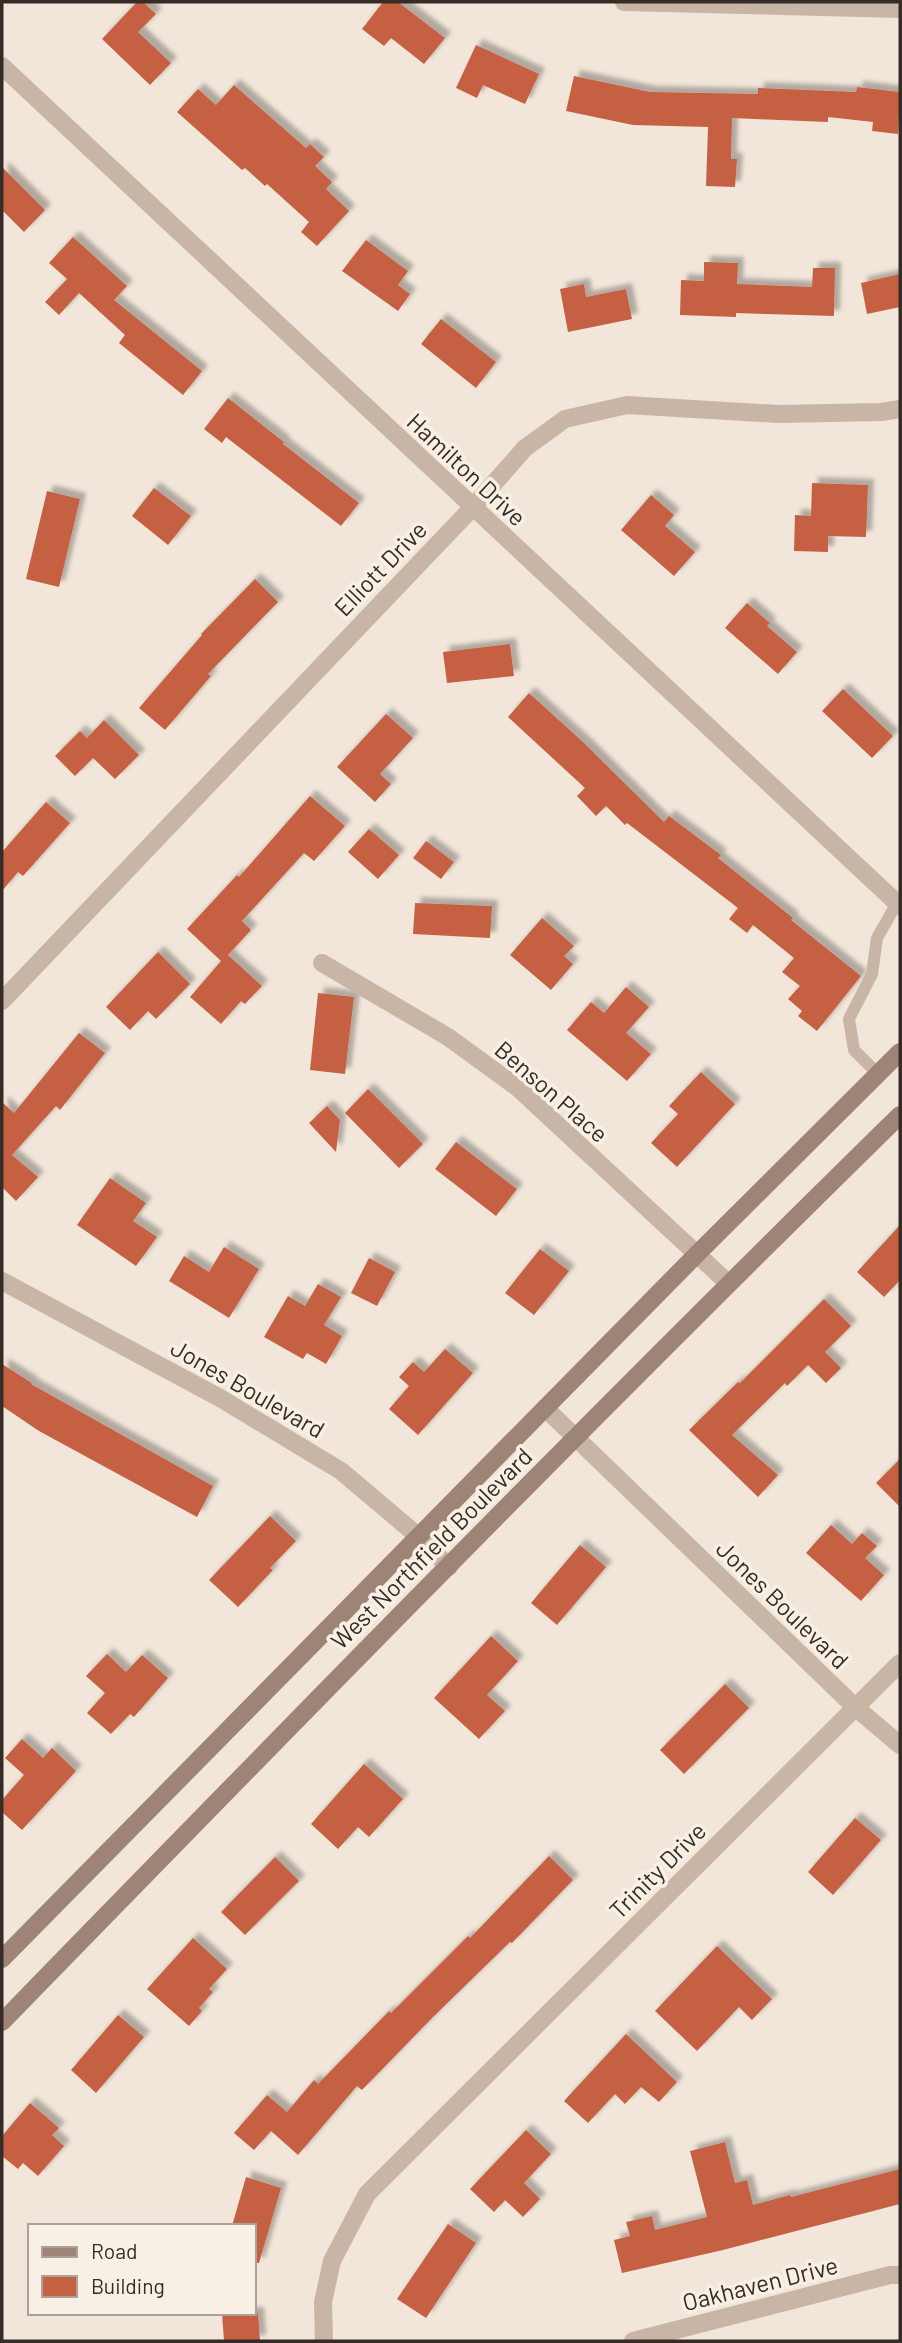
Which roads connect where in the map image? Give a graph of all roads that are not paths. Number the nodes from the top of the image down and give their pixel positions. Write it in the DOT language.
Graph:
graph roads {
  1 [pos="624,2"];
  2 [pos="900,9"];
  3 [pos="2,66"];
  4 [pos="900,409"];
  5 [pos="472,507"];
  6 [pos="899,905"];
  7 [pos="322,964"];
  8 [pos="2,1001"];
  9 [pos="900,1052"];
  10 [pos="878,1074"];
  11 [pos="900,1115"];
  12 [pos="695,1255"];
  13 [pos="2,1281"];
  14 [pos="728,1283"];
  15 [pos="545,1408"];
  16 [pos="575,1438"];
  17 [pos="418,1536"];
  18 [pos="449,1567"];
  19 [pos="900,1663"];
  20 [pos="855,1707"];
  21 [pos="900,1745"];
  22 [pos="2,1959"];
  23 [pos="2,2022"];
  24 [pos="900,2275"];
  25 [pos="324,2341"];
  26 [pos="633,2341"];
  1 -- 2 [label="street"];
  3 -- 5 [label="street, Hamilton Drive"];
  4 -- 5 [label="street, Elliott Drive"];
  5 -- 6 [label="street, Hamilton Drive"];
  5 -- 8 [label="street, Elliott Drive"];
  6 -- 10 [label="lane"];
  7 -- 12 [label="street, Benson Place"];
  9 -- 10 [label="main road, West Northfield Boulevard"];
  10 -- 12 [label="main road, West Northfield Boulevard"];
  11 -- 14 [label="main road, West Northfield Boulevard"];
  12 -- 14 [label="street, Benson Place"];
  12 -- 15 [label="main road, West Northfield Boulevard"];
  13 -- 17 [label="street, Jones Boulevard"];
  14 -- 16 [label="main road, West Northfield Boulevard"];
  15 -- 16 [label="street, Jones Boulevard"];
  15 -- 17 [label="main road, West Northfield Boulevard"];
  16 -- 18 [label="main road, West Northfield Boulevard"];
  16 -- 20 [label="street, Jones Boulevard"];
  17 -- 18 [label="street, Jones Boulevard"];
  17 -- 22 [label="main road, West Northfield Boulevard"];
  18 -- 23 [label="main road, West Northfield Boulevard"];
  19 -- 20 [label="street, Trinity Drive"];
  20 -- 21 [label="street, Jones Boulevard"];
  20 -- 25 [label="street, Trinity Drive"];
  24 -- 26 [label="street, Oakhaven Drive"];
}
